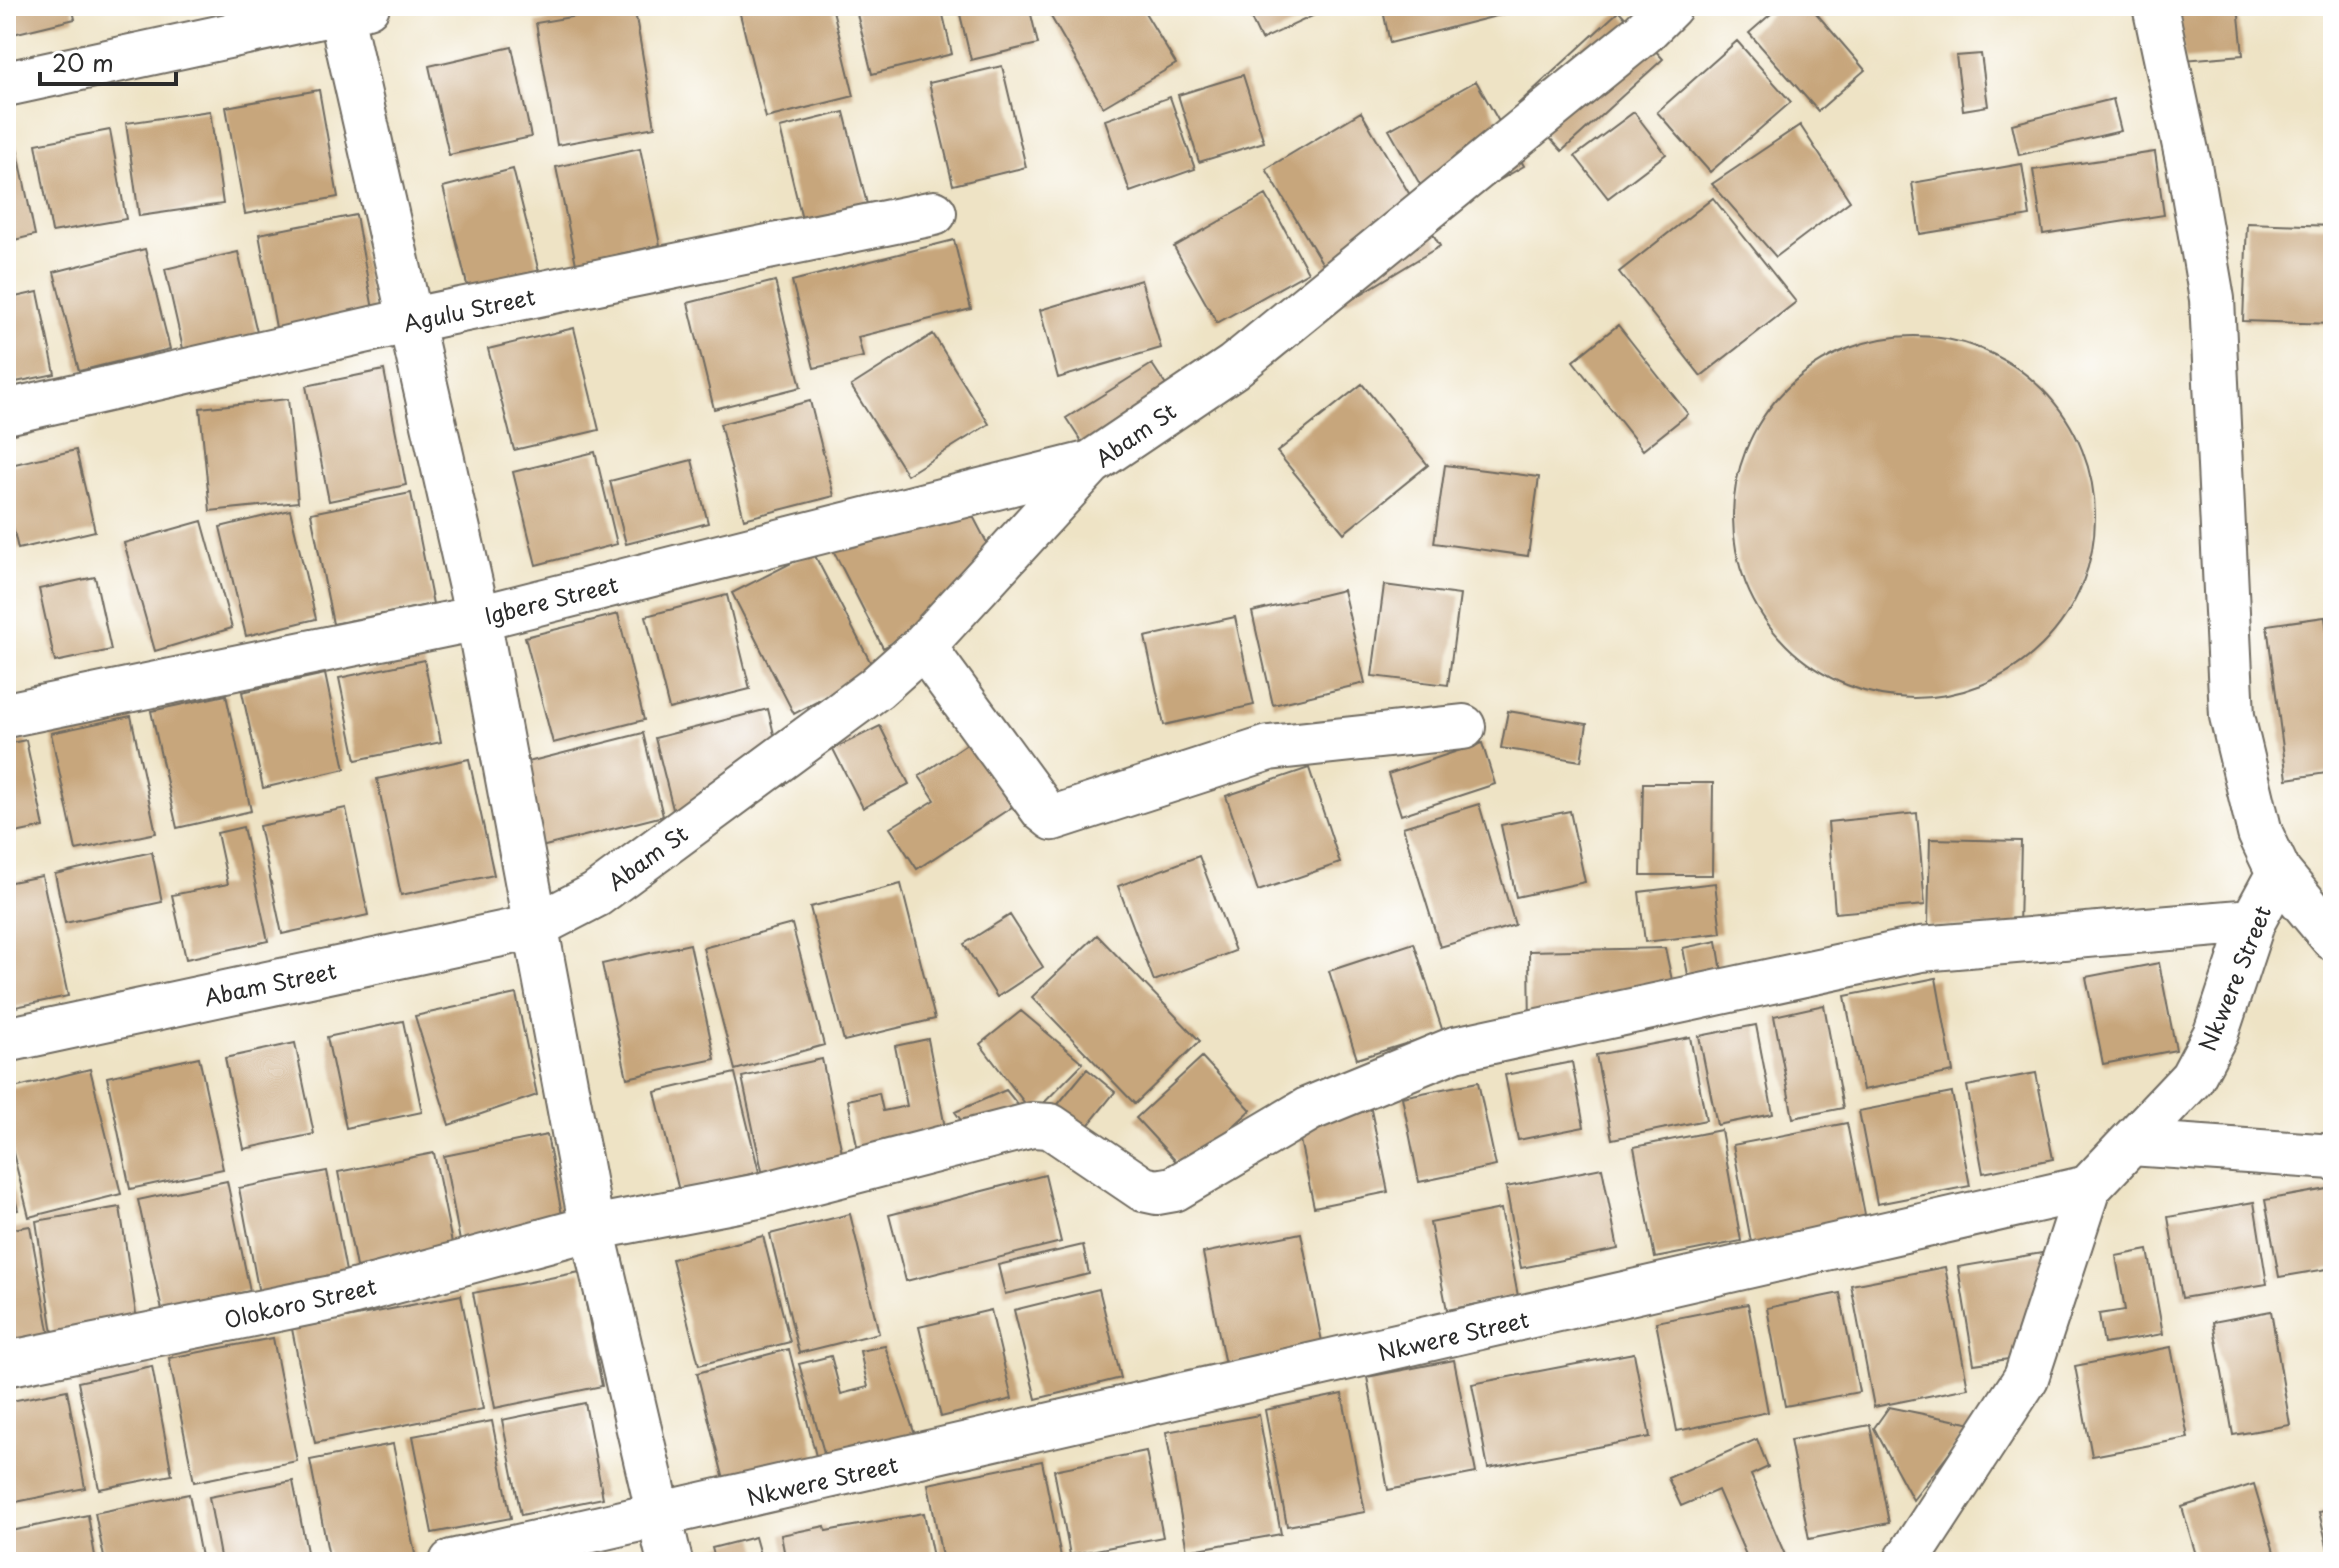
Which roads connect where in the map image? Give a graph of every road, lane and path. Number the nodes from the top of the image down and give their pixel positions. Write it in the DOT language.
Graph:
graph roads {
  1 [pos="1670,6"];
  2 [pos="2155,6"];
  3 [pos="349,8"];
  4 [pos="6,84"];
  5 [pos="934,213"];
  6 [pos="412,320"];
  7 [pos="6,412"];
  8 [pos="1091,463"];
  9 [pos="478,618"];
  10 [pos="923,646"];
  11 [pos="6,715"];
  12 [pos="1463,727"];
  13 [pos="2279,873"];
  14 [pos="2253,921"];
  15 [pos="534,927"];
  16 [pos="2333,938"];
  17 [pos="6,1040"];
  18 [pos="2131,1143"];
  19 [pos="2333,1157"];
  20 [pos="2088,1188"];
  21 [pos="592,1228"];
  22 [pos="6,1364"];
  23 [pos="660,1517"];
  24 [pos="452,1562"];
  25 [pos="670,1562"];
  26 [pos="1906,1562"];
  1 -- 8 [label="street, Abam St"];
  2 -- 13 [label="street"];
  3 -- 4 [label="street"];
  3 -- 6 [label="street"];
  5 -- 6 [label="street, Agulu Street"];
  6 -- 7 [label="street, Agulu Street"];
  6 -- 9 [label="street"];
  8 -- 9 [label="street, Igbere Street"];
  8 -- 10 [label="street, Abam St"];
  9 -- 11 [label="street, Igbere Street"];
  9 -- 15 [label="street"];
  10 -- 12 [label="street"];
  10 -- 15 [label="street, Abam St"];
  13 -- 14 [label="street, Nkwere Street"];
  13 -- 16 [label="street"];
  14 -- 18 [label="street, Nkwere Street"];
  14 -- 21 [label="street, Olokoro Street"];
  15 -- 17 [label="street, Abam Street"];
  15 -- 21 [label="street"];
  18 -- 19 [label="street"];
  18 -- 20 [label="street, Nkwere Street"];
  20 -- 23 [label="street, Nkwere Street"];
  20 -- 26 [label="street"];
  21 -- 22 [label="street, Olokoro Street"];
  21 -- 23 [label="street"];
  23 -- 24 [label="street, Nkwere Street"];
  23 -- 25 [label="street"];
}
